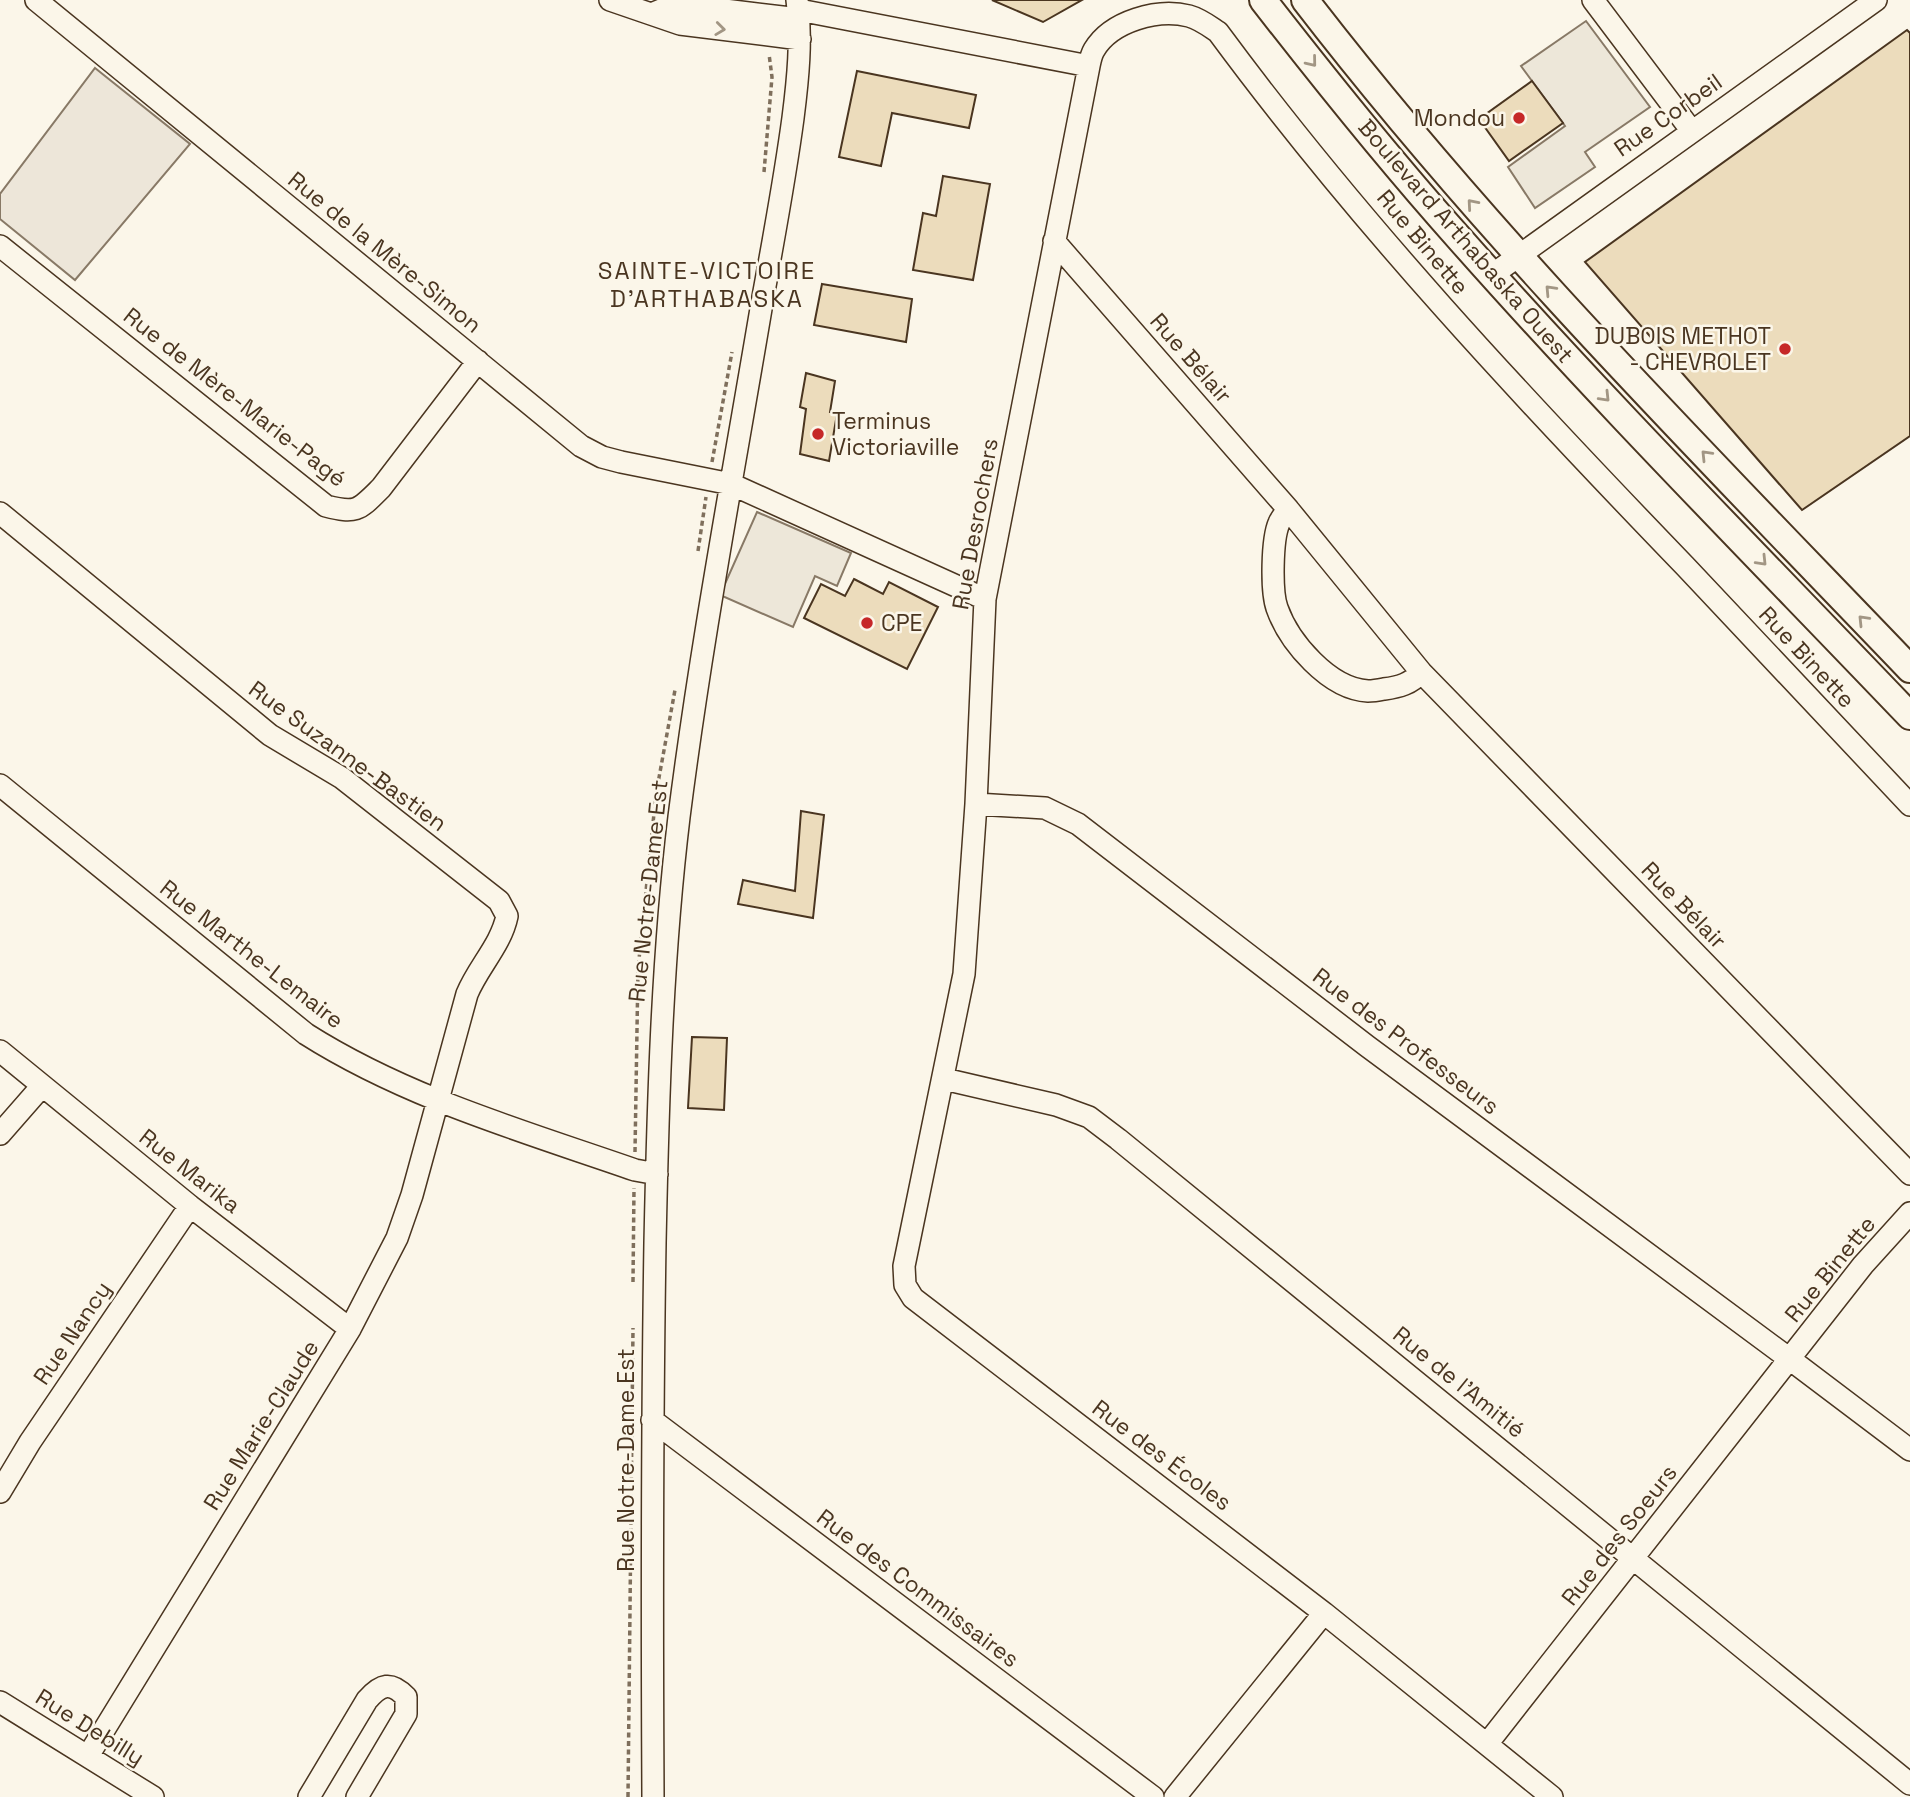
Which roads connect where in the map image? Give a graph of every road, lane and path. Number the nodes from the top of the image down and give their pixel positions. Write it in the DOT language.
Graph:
graph roads {
  1 [pos="36,0"];
  2 [pos="610,0"];
  3 [pos="1264,0"];
  4 [pos="1305,0"];
  5 [pos="1593,0"];
  6 [pos="1876,0"];
  7 [pos="655,7"];
  8 [pos="799,17"];
  9 [pos="1088,66"];
  10 [pos="1691,130"];
  11 [pos="1055,241"];
  12 [pos="0,246"];
  13 [pos="1517,255"];
  14 [pos="1492,275"];
  15 [pos="478,361"];
  16 [pos="731,484"];
  17 [pos="1288,509"];
  18 [pos="0,513"];
  19 [pos="985,599"];
  20 [pos="1910,670"];
  21 [pos="1421,672"];
  22 [pos="1910,716"];
  23 [pos="0,785"];
  24 [pos="976,804"];
  25 [pos="1910,805"];
  26 [pos="0,1051"];
  27 [pos="944,1079"];
  28 [pos="42,1086"];
  29 [pos="438,1102"];
  30 [pos="0,1135"];
  31 [pos="657,1174"];
  32 [pos="1910,1174"];
  33 [pos="190,1206"];
  34 [pos="1910,1213"];
  35 [pos="351,1329"];
  36 [pos="1791,1360"];
  37 [pos="652,1420"];
  38 [pos="1910,1450"];
  39 [pos="0,1492"];
  40 [pos="1634,1558"];
  41 [pos="1324,1613"];
  42 [pos="0,1702"];
  43 [pos="1487,1744"];
  44 [pos="88,1756"];
  45 [pos="1910,1784"];
  46 [pos="153,1797"];
  47 [pos="309,1797"];
  48 [pos="358,1797"];
  49 [pos="653,1797"];
  50 [pos="1153,1797"];
  51 [pos="1175,1797"];
  52 [pos="1552,1797"];
  1 -- 15 [label="street, Rue de la Mère-Simon"];
  2 -- 7 [label="street"];
  3 -- 14 [label="main road, Boulevard Arthabaska Ouest, one-way"];
  13 -- 4 [label="main road, Boulevard Arthabaska Ouest, one-way"];
  5 -- 10 [label="street"];
  6 -- 10 [label="street, Rue Corbeil"];
  7 -- 8 [label="street"];
  8 -- 9 [label="street"];
  8 -- 16 [label="street, Rue Notre-Dame Est"];
  9 -- 11 [label="street, Rue Desrochers"];
  9 -- 25 [label="street, Rue Binette"];
  10 -- 13 [label="street, Rue Corbeil"];
  11 -- 17 [label="street, Rue Bélair"];
  11 -- 19 [label="street, Rue Desrochers"];
  12 -- 15 [label="street, Rue de Mère-Marie-Pagé"];
  13 -- 14 [label="street, Rue Corbeil"];
  20 -- 13 [label="main road, Boulevard Arthabaska Ouest, one-way"];
  14 -- 22 [label="main road, Boulevard Arthabaska Ouest, one-way"];
  15 -- 16 [label="street, Rue de la Mère-Simon"];
  16 -- 19 [label="street, Rue de la Mère-Simon"];
  16 -- 31 [label="street, Rue Notre-Dame Est"];
  17 -- 21 [label="street, Rue Bélair"];
  17 -- 21 [label="street"];
  18 -- 29 [label="street, Rue Suzanne-Bastien"];
  19 -- 24 [label="street, Rue Desrochers"];
  21 -- 32 [label="street, Rue Bélair"];
  23 -- 29 [label="street, Rue Marthe-Lemaire"];
  24 -- 27 [label="street, Rue Desrochers"];
  24 -- 36 [label="street, Rue des Professeurs"];
  26 -- 28 [label="street, Rue Marika"];
  27 -- 40 [label="street, Rue de l'Amitié"];
  27 -- 41 [label="street, Rue des Écoles"];
  28 -- 30 [label="street"];
  28 -- 33 [label="street, Rue Marika"];
  29 -- 31 [label="street, Rue Marthe-Lemaire"];
  29 -- 35 [label="street, Rue Marie-Claude"];
  31 -- 37 [label="street, Rue Notre-Dame Est"];
  33 -- 35 [label="street, Rue Marika"];
  33 -- 39 [label="street, Rue Nancy"];
  34 -- 36 [label="street, Rue Binette"];
  35 -- 44 [label="street, Rue Marie-Claude"];
  36 -- 38 [label="street, Rue des Professeurs"];
  36 -- 40 [label="street, Rue des Soeurs"];
  37 -- 49 [label="street, Rue Notre-Dame Est"];
  37 -- 50 [label="street, Rue des Commissaires"];
  40 -- 43 [label="street, Rue des Soeurs"];
  40 -- 45 [label="street, Rue de l'Amitié"];
  41 -- 43 [label="street, Rue des Écoles"];
  41 -- 51 [label="street"];
  42 -- 44 [label="street, Rue Debilly"];
  43 -- 52 [label="street, Rue des Écoles"];
  44 -- 46 [label="street, Rue Debilly"];
  47 -- 48 [label="street"];
}
